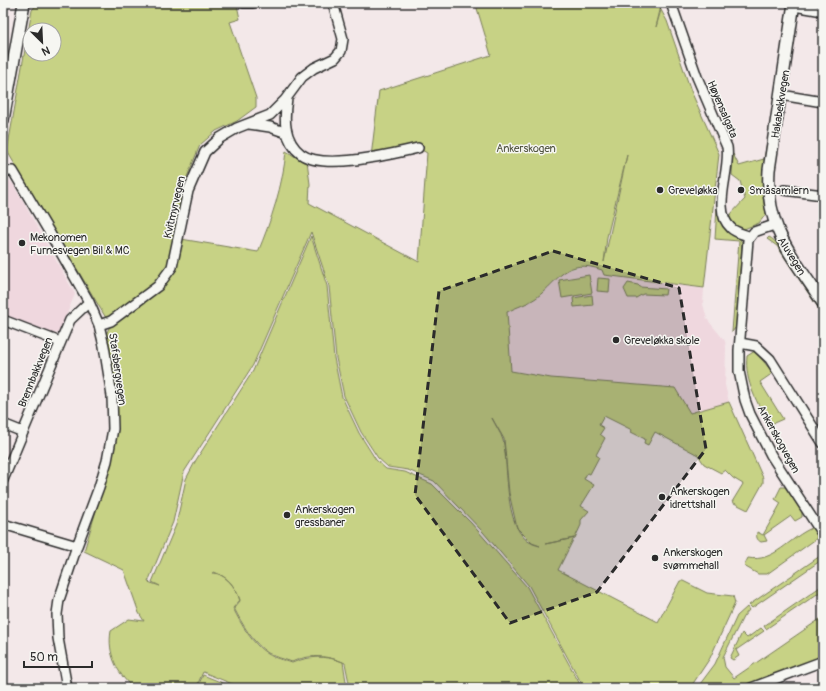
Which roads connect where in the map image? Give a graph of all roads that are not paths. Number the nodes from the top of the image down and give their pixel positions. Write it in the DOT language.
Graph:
graph roads {
  1 [pos="24,3"];
  2 [pos="243,3"];
  3 [pos="253,3"];
  4 [pos="333,3"];
  5 [pos="671,3"];
  6 [pos="794,5"];
  7 [pos="823,12"];
  8 [pos="781,95"];
  9 [pos="287,98"];
  10 [pos="5,99"];
  11 [pos="823,102"];
  12 [pos="3,120"];
  13 [pos="248,124"];
  14 [pos="287,133"];
  15 [pos="418,148"];
  16 [pos="3,171"];
  17 [pos="784,190"];
  18 [pos="823,195"];
  19 [pos="769,205"];
  20 [pos="774,225"];
  21 [pos="750,237"];
  22 [pos="89,302"];
  23 [pos="823,303"];
  24 [pos="3,320"];
  25 [pos="99,325"];
  26 [pos="60,342"];
  27 [pos="740,343"];
  28 [pos="3,424"];
  29 [pos="23,432"];
  30 [pos="823,443"];
  31 [pos="3,480"];
  32 [pos="3,524"];
  33 [pos="823,535"];
  34 [pos="76,546"];
  35 [pos="823,661"];
  36 [pos="67,688"];
  37 [pos="751,688"];
  1 -- 10 [label="main road"];
  2 -- 3 [label="street"];
  4 -- 9 [label="street, Kvitmyrvegen"];
  5 -- 21 [label="street, Høyensalgata"];
  6 -- 7 [label="street"];
  6 -- 8 [label="main road, Hakabekkvegen"];
  8 -- 11 [label="street"];
  8 -- 19 [label="main road, Hakabekkvegen"];
  9 -- 13 [label="street, Kvitmyrvegen"];
  9 -- 14 [label="street"];
  10 -- 12 [label="main road"];
  13 -- 14 [label="street"];
  13 -- 25 [label="street, Kvitmyrvegen"];
  14 -- 15 [label="street"];
  16 -- 22 [label="street, Stafsbergvegen"];
  17 -- 18 [label="street"];
  19 -- 20 [label="main road, Aluvegen"];
  20 -- 21 [label="street"];
  20 -- 23 [label="main road, Aluvegen"];
  21 -- 27 [label="street, Ankerskogvegen"];
  22 -- 25 [label="street, Stafsbergvegen"];
  22 -- 26 [label="street, Brennbakkvegen"];
  24 -- 26 [label="street"];
  25 -- 34 [label="street, Stafsbergvegen"];
  26 -- 29 [label="street, Brennbakkvegen"];
  27 -- 30 [label="street"];
  27 -- 33 [label="street, Ankerskogvegen"];
  28 -- 29 [label="street"];
  29 -- 31 [label="street, Brennbakkvegen"];
  32 -- 34 [label="street"];
  34 -- 36 [label="street, Stafsbergvegen"];
  35 -- 37 [label="street"];
}
